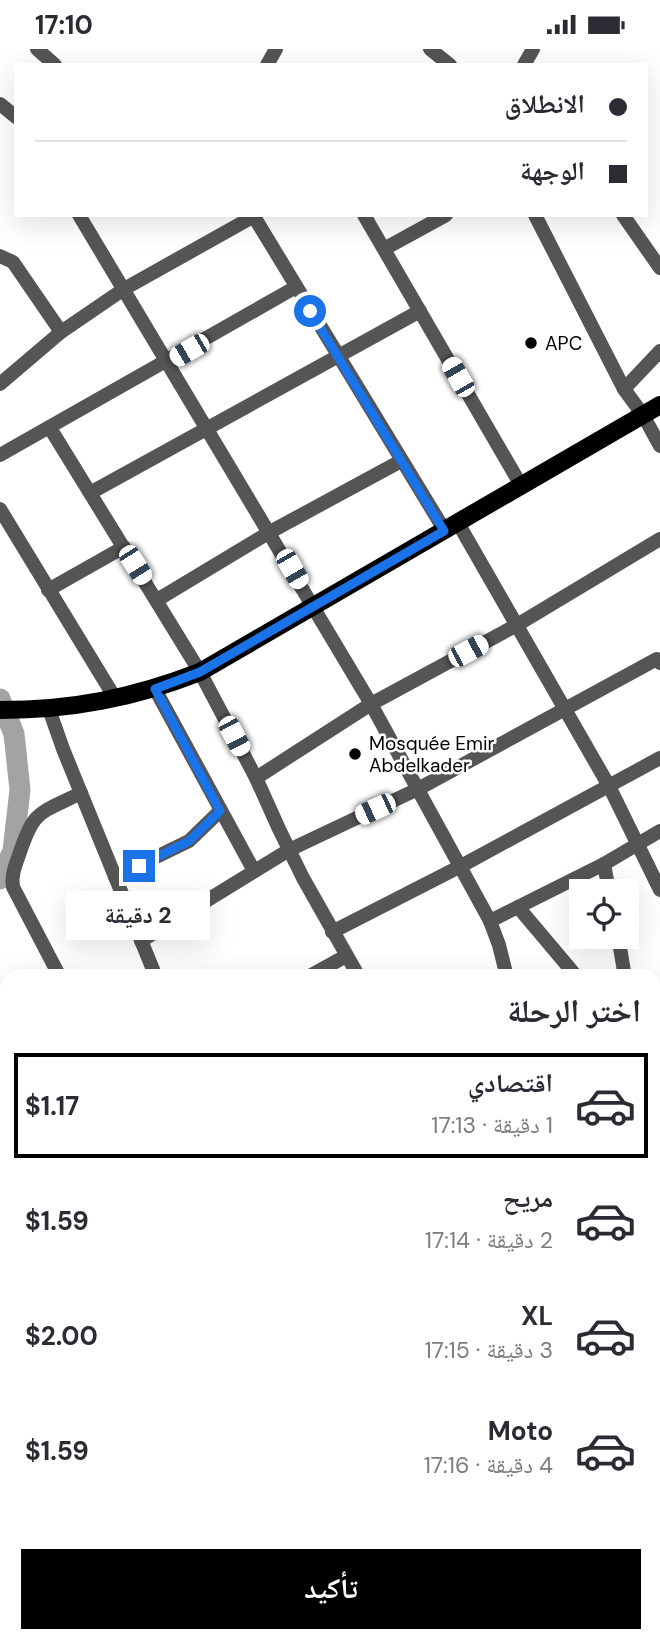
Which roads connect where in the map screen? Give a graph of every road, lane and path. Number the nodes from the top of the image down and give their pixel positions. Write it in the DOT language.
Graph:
graph roads {
  1 [pos="37,49"];
  2 [pos="430,49"];
  3 [pos="53,63"];
  4 [pos="448,63"];
  5 [pos="0,104"];
  6 [pos="14,115"];
  7 [pos="80,217"];
  8 [pos="252,217"];
  9 [pos="255,217"];
  10 [pos="365,217"];
  11 [pos="442,217"];
  12 [pos="536,217"];
  13 [pos="624,217"];
  14 [pos="384,249"];
  15 [pos="0,256"];
  16 [pos="660,268"];
  17 [pos="296,288"];
  18 [pos="124,289"];
  19 [pos="419,311"];
  20 [pos="61,332"];
  21 [pos="660,351"];
  22 [pos="338,357"];
  23 [pos="168,362"];
  24 [pos="0,384"];
  25 [pos="624,390"];
  26 [pos="660,405"];
  27 [pos="643,415"];
  28 [pos="207,427"];
  29 [pos="50,428"];
  30 [pos="660,446"];
  31 [pos="0,455"];
  32 [pos="401,461"];
  33 [pos="522,487"];
  34 [pos="90,493"];
  35 [pos="0,509"];
  36 [pos="451,527"];
  37 [pos="270,532"];
  38 [pos="660,539"];
  39 [pos="124,547"];
  40 [pos="48,590"];
  41 [pos="157,600"];
  42 [pos="314,607"];
  43 [pos="517,625"];
  44 [pos="660,663"];
  45 [pos="200,672"];
  46 [pos="155,689"];
  47 [pos="115,698"];
  48 [pos="371,704"];
  49 [pos="0,710"];
  50 [pos="41,710"];
  51 [pos="564,710"];
  52 [pos="660,758"];
  53 [pos="257,778"];
  54 [pos="609,786"];
  55 [pos="418,789"];
  56 [pos="81,793"];
  57 [pos="220,811"];
  58 [pos="660,831"];
  59 [pos="637,844"];
  60 [pos="289,850"];
  61 [pos="604,864"];
  62 [pos="461,866"];
  63 [pos="254,871"];
  64 [pos="115,877"];
  65 [pos="607,879"];
  66 [pos="660,890"];
  67 [pos="518,907"];
  68 [pos="490,921"];
  69 [pos="332,932"];
  70 [pos="141,941"];
  71 [pos="620,949"];
  72 [pos="346,956"];
  73 [pos="56,969"];
  74 [pos="153,969"];
  75 [pos="322,969"];
  76 [pos="354,969"];
  77 [pos="505,969"];
  78 [pos="570,969"];
  79 [pos="624,969"];
  1 -- 3 [label="street"];
  2 -- 4 [label="street"];
  5 -- 6 [label="street"];
  7 -- 18 [label="street"];
  8 -- 18 [label="street"];
  9 -- 17 [label="street"];
  10 -- 14 [label="street"];
  11 -- 14 [label="street"];
  12 -- 25 [label="street"];
  13 -- 16 [label="street"];
  14 -- 19 [label="street"];
  15 -- 20 [label="street"];
  17 -- 22 [label="street"];
  17 -- 23 [label="street"];
  18 -- 20 [label="street"];
  18 -- 23 [label="street"];
  19 -- 22 [label="street"];
  19 -- 33 [label="street"];
  20 -- 24 [label="street"];
  21 -- 25 [label="street"];
  22 -- 28 [label="street"];
  22 -- 32 [label="street"];
  23 -- 28 [label="street"];
  23 -- 29 [label="street"];
  25 -- 27 [label="street"];
  26 -- 27 [label="main road"];
  27 -- 30 [label="street"];
  27 -- 33 [label="main road"];
  28 -- 34 [label="street"];
  28 -- 37 [label="street"];
  29 -- 31 [label="street"];
  29 -- 34 [label="street"];
  32 -- 36 [label="street"];
  32 -- 37 [label="street"];
  33 -- 36 [label="main road"];
  34 -- 39 [label="street"];
  35 -- 40 [label="street"];
  36 -- 42 [label="main road"];
  36 -- 43 [label="street"];
  37 -- 41 [label="street"];
  37 -- 42 [label="street"];
  38 -- 43 [label="street"];
  39 -- 40 [label="street"];
  39 -- 41 [label="street"];
  40 -- 47 [label="street"];
  41 -- 45 [label="street"];
  42 -- 45 [label="main road"];
  42 -- 48 [label="street"];
  43 -- 48 [label="street"];
  43 -- 51 [label="street"];
  44 -- 51 [label="street"];
  45 -- 46 [label="main road"];
  45 -- 53 [label="street"];
  46 -- 47 [label="main road"];
  46 -- 57 [label="street"];
  47 -- 50 [label="main road"];
  48 -- 53 [label="street"];
  48 -- 55 [label="street"];
  49 -- 50 [label="main road"];
  50 -- 56 [label="street"];
  51 -- 54 [label="street"];
  51 -- 55 [label="street"];
  52 -- 54 [label="street"];
  53 -- 60 [label="street"];
  54 -- 59 [label="street"];
  54 -- 62 [label="street"];
  55 -- 60 [label="street"];
  55 -- 62 [label="street"];
  56 -- 64 [label="street"];
  56 -- 73 [label="street"];
  57 -- 63 [label="street"];
  57 -- 64 [label="street"];
  58 -- 59 [label="street"];
  59 -- 61 [label="street"];
  59 -- 66 [label="street"];
  60 -- 63 [label="street"];
  60 -- 69 [label="street"];
  61 -- 65 [label="street"];
  61 -- 67 [label="street"];
  62 -- 68 [label="street"];
  62 -- 69 [label="street"];
  63 -- 70 [label="street"];
  64 -- 70 [label="street"];
  67 -- 68 [label="street"];
  67 -- 78 [label="street"];
  68 -- 77 [label="street"];
  69 -- 72 [label="street"];
  70 -- 74 [label="street"];
  71 -- 79 [label="street"];
  72 -- 75 [label="street"];
  72 -- 76 [label="street"];
}
